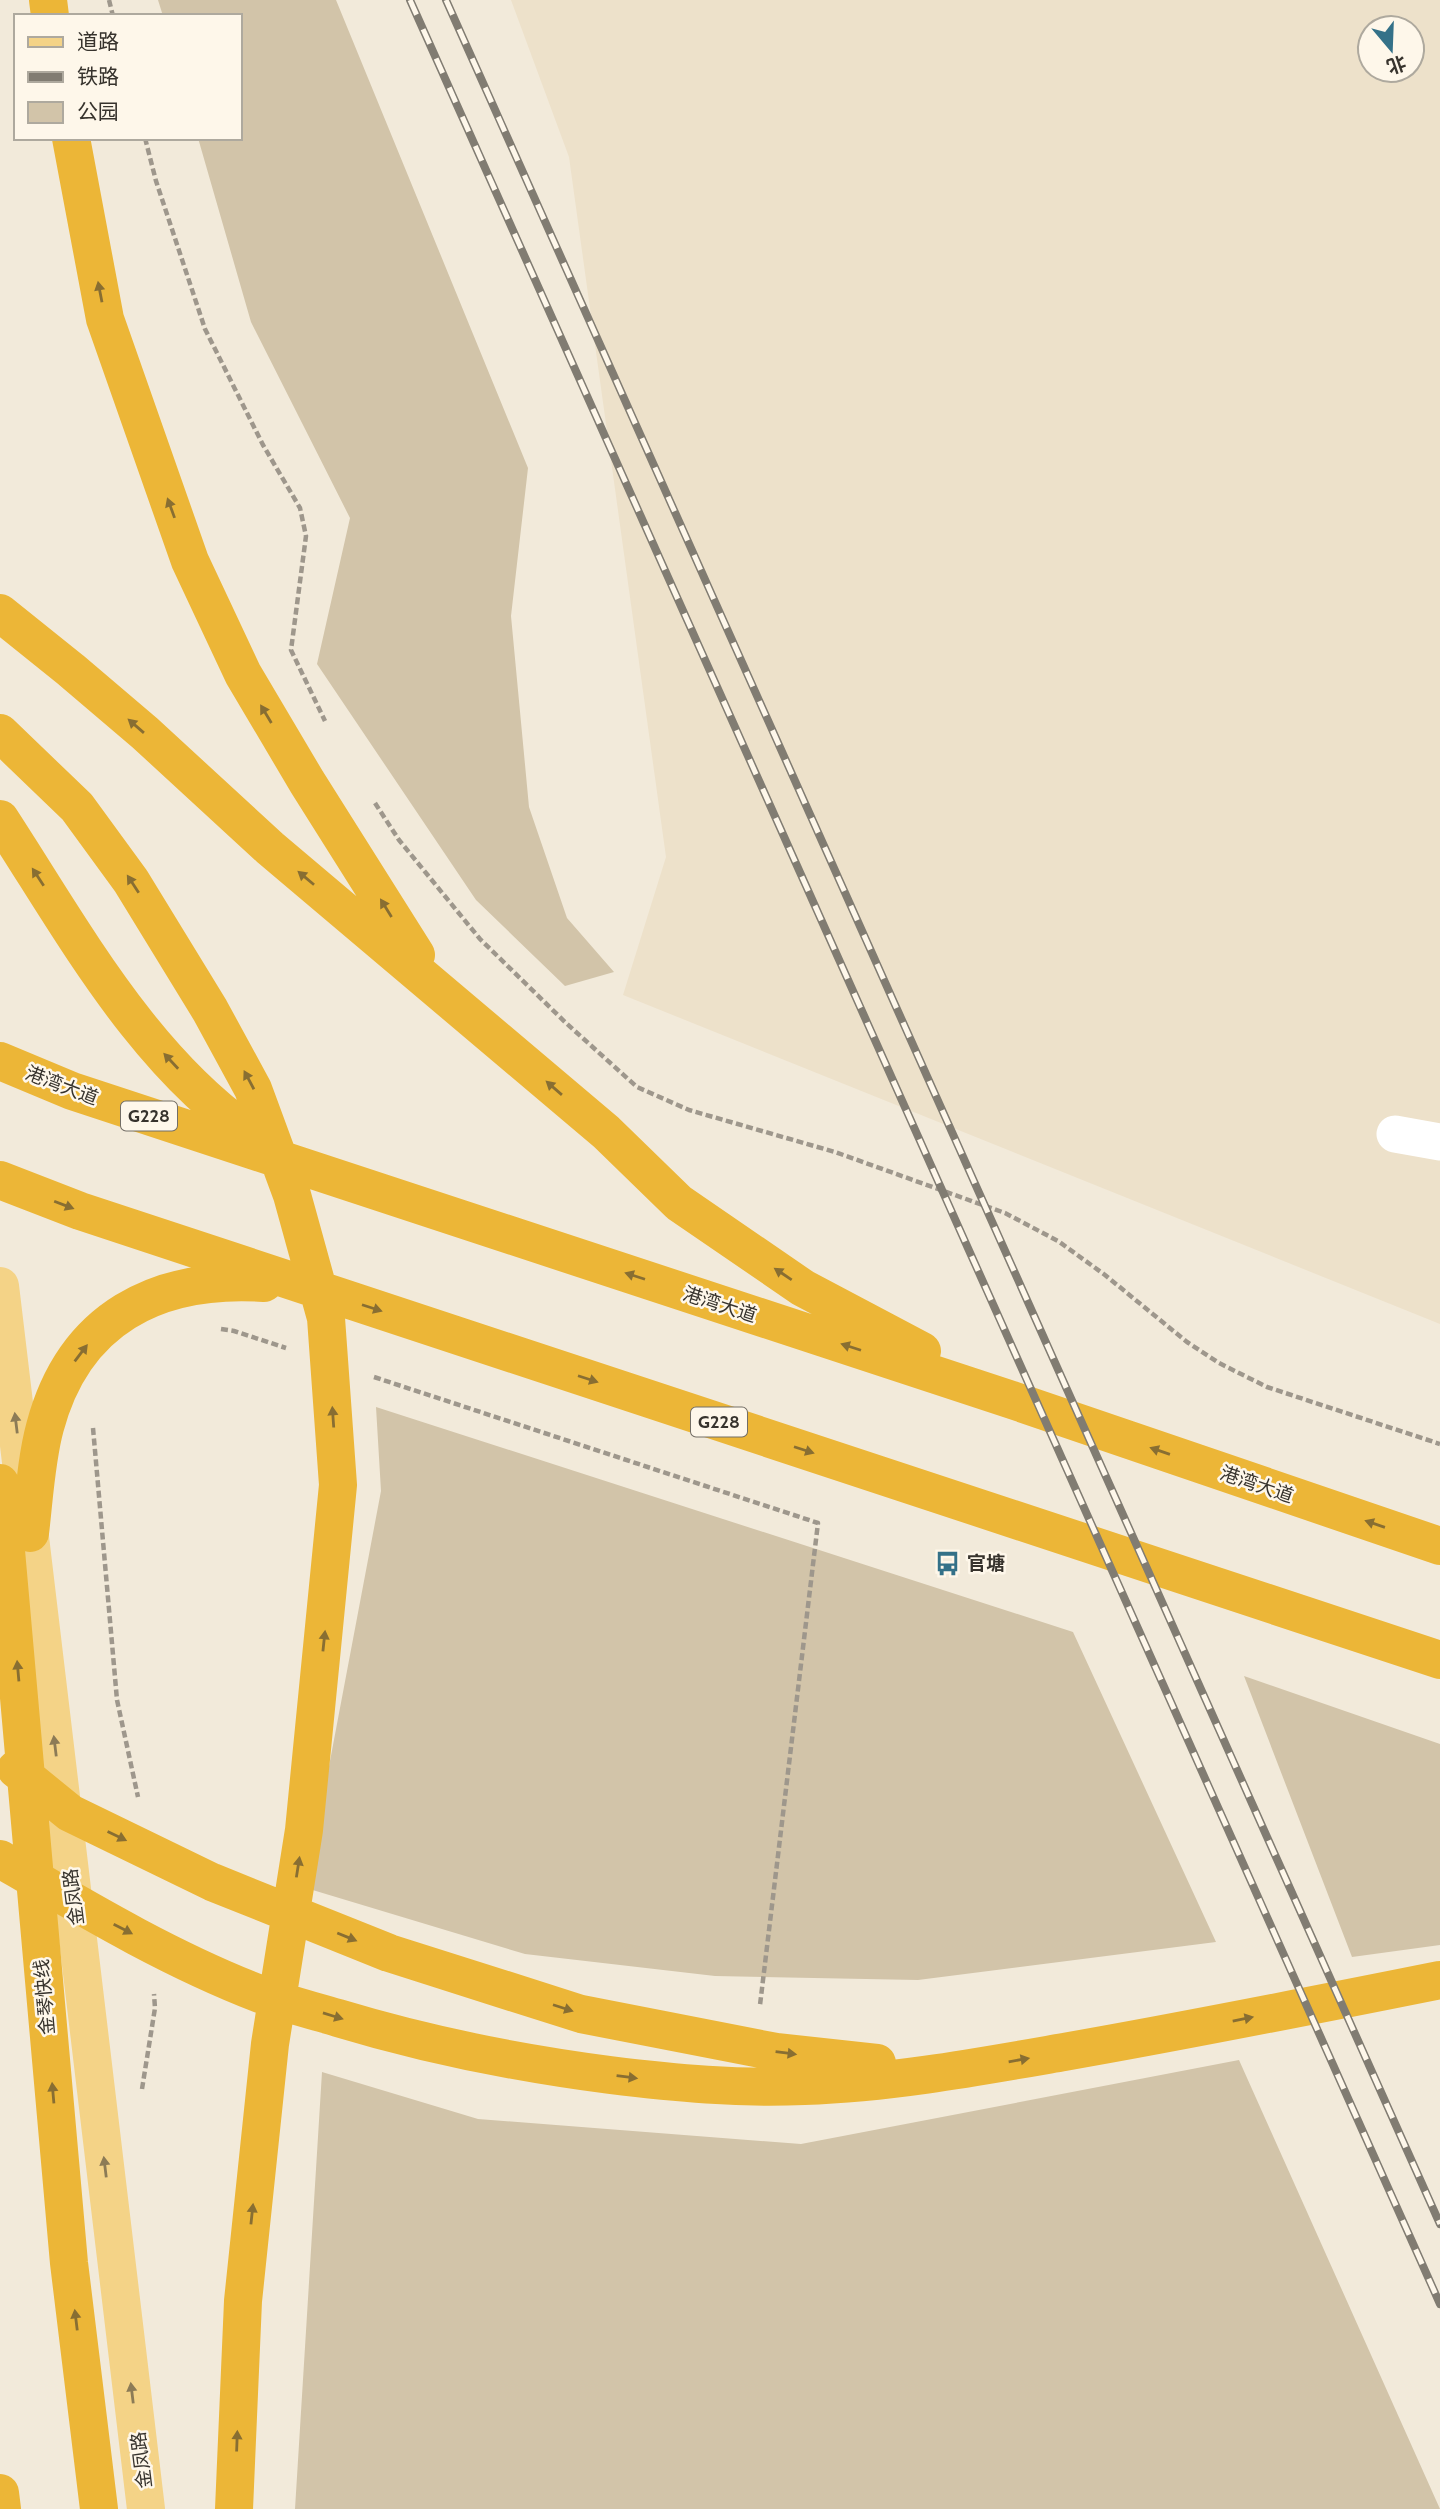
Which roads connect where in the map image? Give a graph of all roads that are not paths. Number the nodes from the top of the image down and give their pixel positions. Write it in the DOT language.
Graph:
graph roads {
  1 [pos="71,140"];
  2 [pos="0,613"];
  3 [pos="0,733"];
  4 [pos="0,819"];
  5 [pos="435,986"];
  6 [pos="0,1061"];
  7 [pos="1395,1134"];
  8 [pos="1440,1142"];
  9 [pos="299,1165"];
  10 [pos="0,1180"];
  11 [pos="0,1286"];
  12 [pos="306,1286"];
  13 [pos="1015,1401"];
  14 [pos="0,1483"];
  15 [pos="30,1533"];
  16 [pos="1440,1546"];
  17 [pos="1440,1660"];
  18 [pos="0,1756"];
  19 [pos="0,1859"];
  20 [pos="1440,1980"];
  21 [pos="952,2072"];
  22 [pos="0,2495"];
  23 [pos="2,2509"];
  24 [pos="99,2509"];
  25 [pos="146,2509"];
  26 [pos="234,2509"];
  5 -- 1 [label="highway, one-way"];
  5 -- 2 [label="highway, one-way"];
  26 -- 3 [label="highway, one-way"];
  9 -- 4 [label="highway, one-way"];
  13 -- 5 [label="highway, one-way"];
  6 -- 9 [label="highway, 港湾大道 / G228"];
  7 -- 8 [label="street"];
  13 -- 9 [label="highway, 港湾大道 / G228, one-way"];
  10 -- 12 [label="highway, G228, one-way"];
  15 -- 11 [label="main road, 金凤路, one-way"];
  15 -- 12 [label="highway, one-way"];
  12 -- 17 [label="highway, G228, one-way"];
  16 -- 13 [label="highway, 港湾大道 / G228, one-way"];
  24 -- 14 [label="highway, 金琴快线, one-way"];
  25 -- 15 [label="main road, 金凤路, one-way"];
  18 -- 21 [label="highway, one-way"];
  19 -- 21 [label="highway, one-way"];
  21 -- 20 [label="highway, one-way"];
  22 -- 23 [label="highway"];
}
